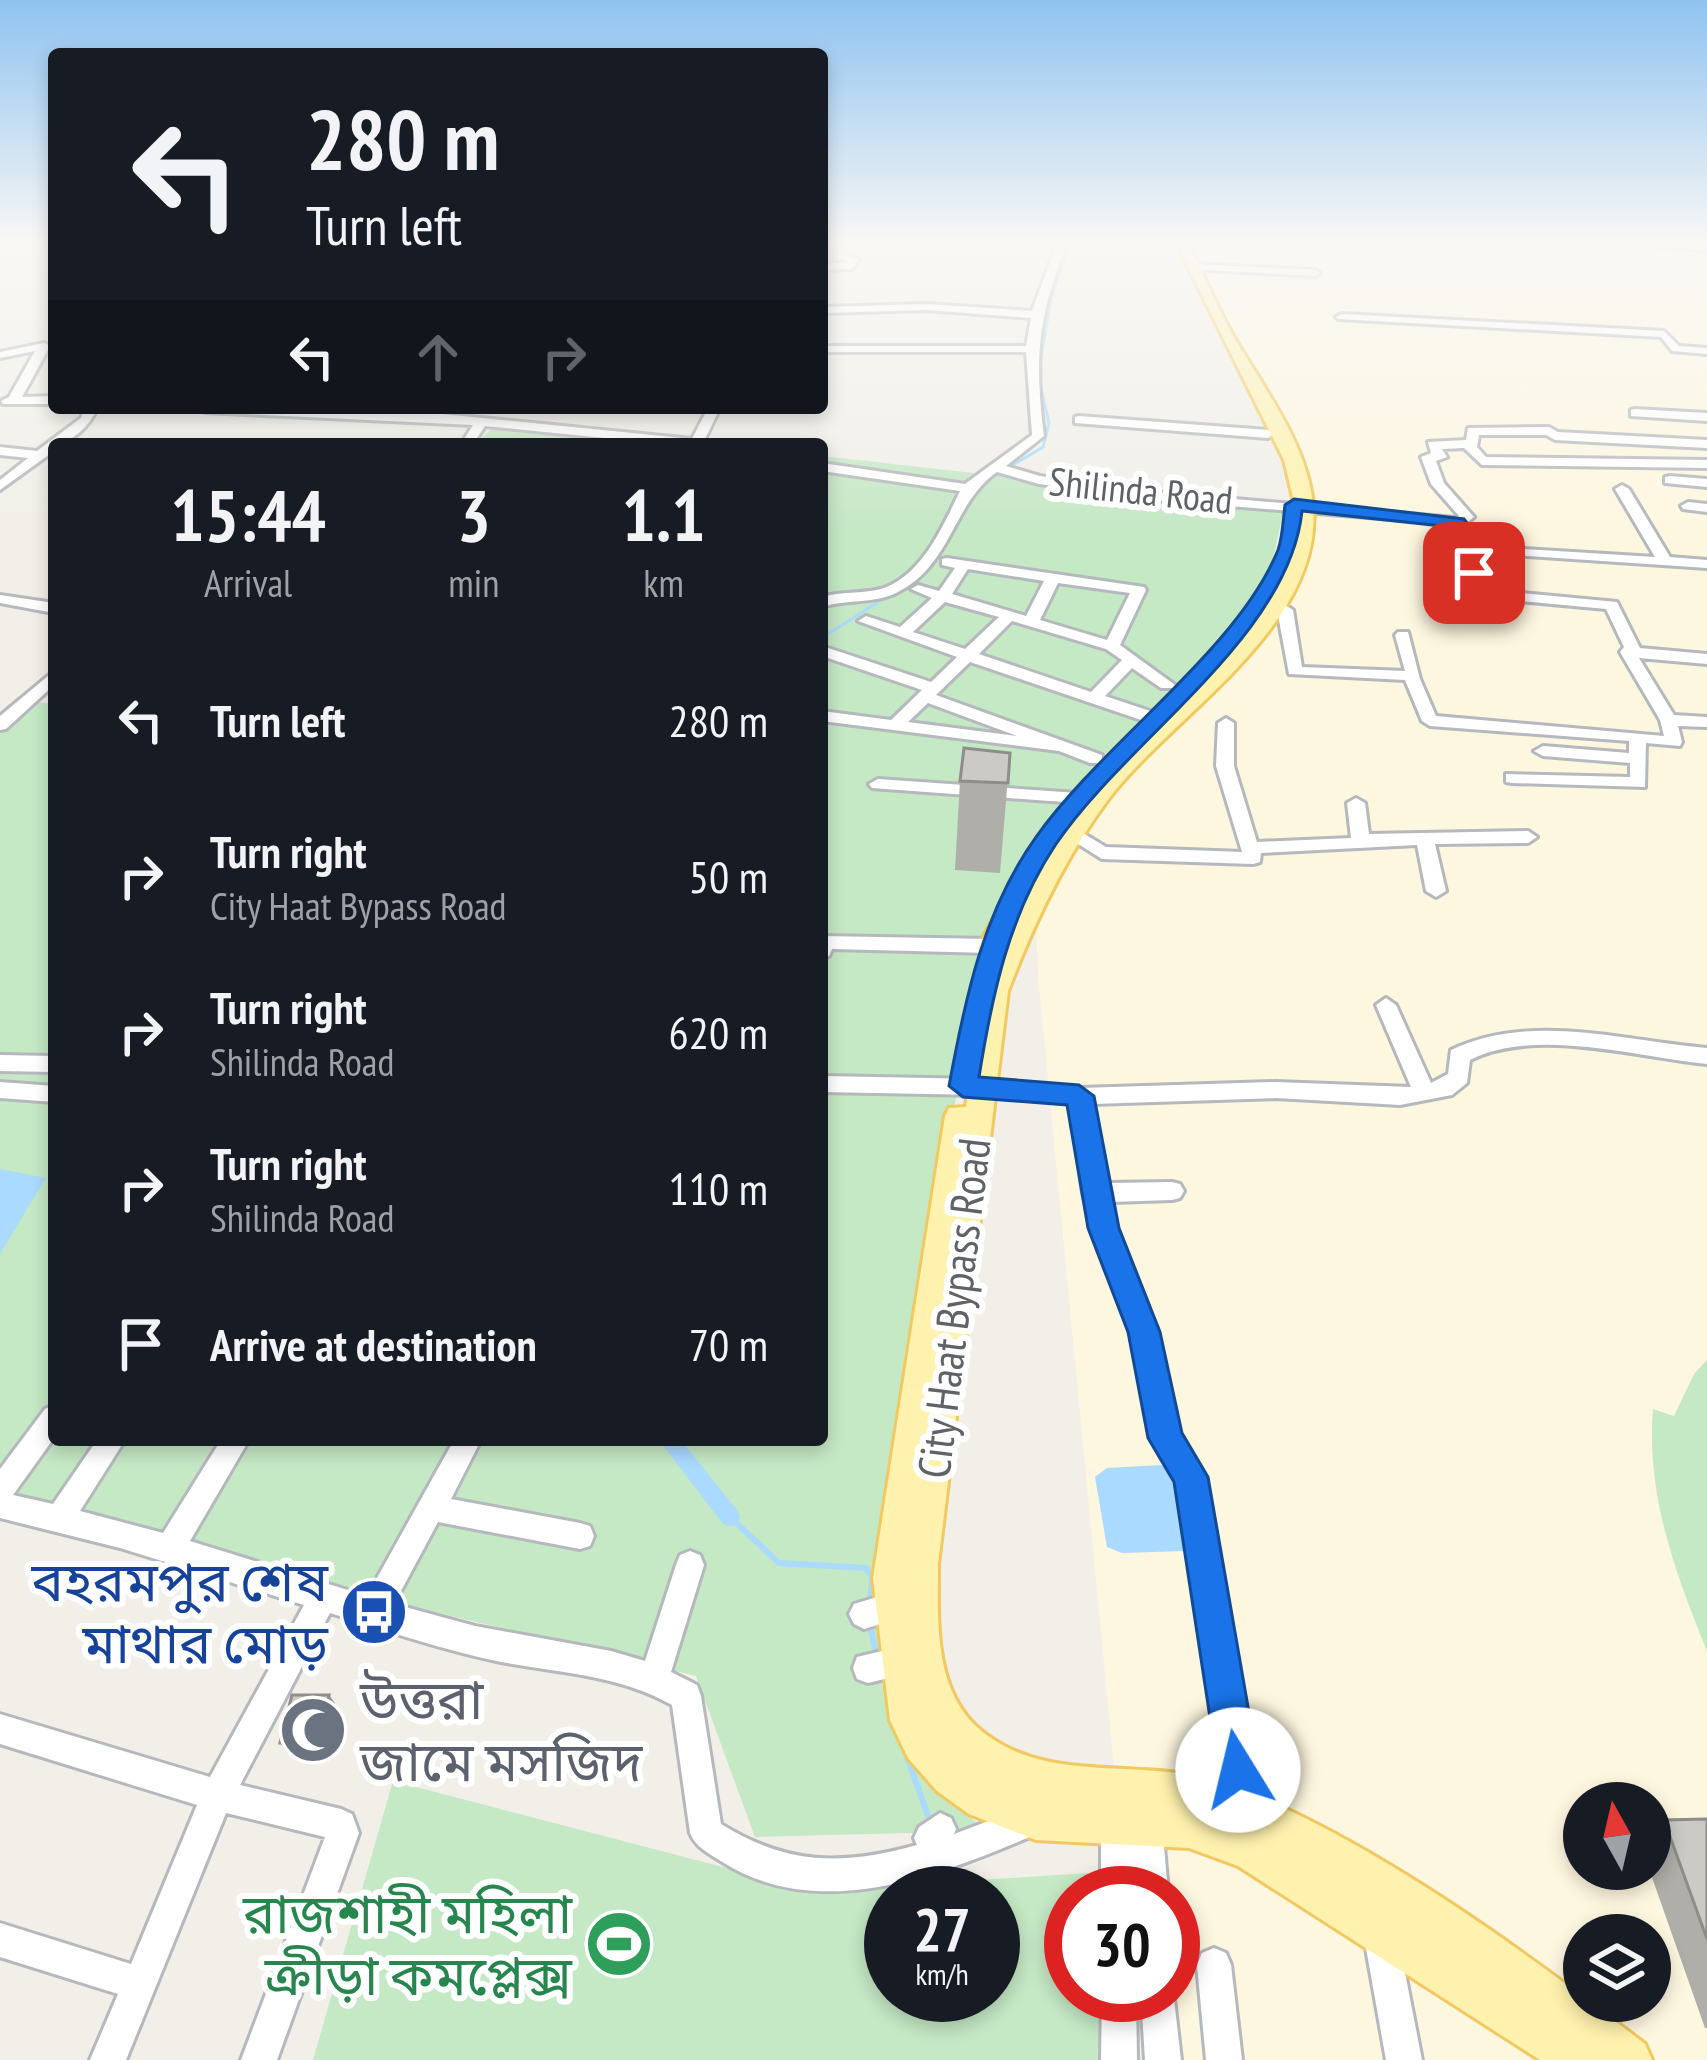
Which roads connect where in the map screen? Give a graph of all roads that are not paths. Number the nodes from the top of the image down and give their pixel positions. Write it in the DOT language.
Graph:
graph roads {
  1 [pos="1031,337"];
  2 [pos="1219,337"];
  3 [pos="1231,337"];
  4 [pos="1667,337"];
  5 [pos="828,349"];
  6 [pos="1028,349"];
  7 [pos="1707,351"];
  8 [pos="0,355"];
  9 [pos="48,400"];
  10 [pos="7,401"];
  11 [pos="1635,413"];
  12 [pos="88,414"];
  13 [pos="400,414"];
  14 [pos="1707,416"];
  15 [pos="1079,420"];
  16 [pos="481,422"];
  17 [pos="1268,434"];
  18 [pos="60,438"];
  19 [pos="471,438"];
  20 [pos="647,438"];
  21 [pos="1707,444"];
  22 [pos="1468,445"];
  23 [pos="48,446"];
  24 [pos="0,452"];
  25 [pos="36,454"];
  26 [pos="1707,464"];
  27 [pos="828,468"];
  28 [pos="1002,469"];
  29 [pos="1670,480"];
  30 [pos="1707,483"];
  31 [pos="0,486"];
  32 [pos="967,488"];
  33 [pos="1622,489"];
  34 [pos="1299,505"];
  35 [pos="1688,506"];
  36 [pos="1707,508"];
  37 [pos="1457,523"];
  38 [pos="1477,548"];
  39 [pos="1664,560"];
  40 [pos="946,562"];
  41 [pos="1707,564"];
  42 [pos="964,565"];
  43 [pos="1053,578"];
  44 [pos="918,589"];
  45 [pos="943,596"];
  46 [pos="0,598"];
  47 [pos="828,599"];
  48 [pos="48,607"];
  49 [pos="1285,610"];
  50 [pos="1009,616"];
  51 [pos="866,621"];
  52 [pos="1031,622"];
  53 [pos="904,632"];
  54 [pos="1403,635"];
  55 [pos="1112,646"];
  56 [pos="1628,652"];
  57 [pos="828,653"];
  58 [pos="966,657"];
  59 [pos="1707,659"];
  60 [pos="1131,660"];
  61 [pos="1412,676"];
  62 [pos="1167,685"];
  63 [pos="929,692"];
  64 [pos="45,697"];
  65 [pos="1094,698"];
  66 [pos="828,703"];
  67 [pos="828,717"];
  68 [pos="1668,720"];
  69 [pos="1149,722"];
  70 [pos="1707,722"];
  71 [pos="1226,723"];
  72 [pos="888,724"];
  73 [pos="0,725"];
  74 [pos="1637,737"];
  75 [pos="1059,746"];
  76 [pos="1543,751"];
  77 [pos="1096,760"];
  78 [pos="1638,760"];
  79 [pos="1512,778"];
  80 [pos="878,784"];
  81 [pos="1078,799"];
  82 [pos="1356,803"];
  83 [pos="1073,833"];
  84 [pos="1528,837"];
  85 [pos="1424,838"];
  86 [pos="1360,840"];
  87 [pos="1250,848"];
  88 [pos="1436,890"];
  89 [pos="828,942"];
  90 [pos="992,946"];
  91 [pos="1386,1005"];
  92 [pos="1707,1056"];
  93 [pos="0,1063"];
  94 [pos="48,1064"];
  95 [pos="828,1081"];
  96 [pos="972,1086"];
  97 [pos="0,1090"];
  98 [pos="48,1094"];
  99 [pos="1425,1094"];
  100 [pos="1079,1096"];
  101 [pos="1172,1191"];
  102 [pos="1095,1193"];
  103 [pos="48,1425"];
  104 [pos="108,1446"];
  105 [pos="232,1446"];
  106 [pos="465,1446"];
  107 [pos="0,1491"];
  108 [pos="0,1505"];
  109 [pos="431,1508"];
  110 [pos="59,1517"];
  111 [pos="580,1536"];
  112 [pos="169,1550"];
  113 [pos="690,1565"];
  114 [pos="323,1598"];
  115 [pos="374,1612"];
  116 [pos="656,1676"];
  117 [pos="0,1729"];
  118 [pos="1041,1780"];
  119 [pos="217,1795"];
  120 [pos="1245,1812"];
  121 [pos="1036,1819"];
  122 [pos="1131,1822"];
  123 [pos="1123,1866"];
  124 [pos="1143,1866"];
  125 [pos="1379,1927"];
  126 [pos="0,1940"];
  127 [pos="1214,1965"];
  128 [pos="141,1984"];
  129 [pos="1119,2022"];
  130 [pos="1160,2022"];
  131 [pos="109,2060"];
  132 [pos="259,2060"];
  133 [pos="1119,2060"];
  134 [pos="1163,2060"];
  135 [pos="1224,2060"];
  136 [pos="1404,2060"];
  137 [pos="1581,2060"];
  138 [pos="1629,2060"];
  1 -- 6 [label="street"];
  2 -- 17 [label="main road"];
  3 -- 34 [label="main road"];
  4 -- 7 [label="street"];
  5 -- 6 [label="street"];
  6 -- 28 [label="street"];
  8 -- 10 [label="street"];
  9 -- 10 [label="street"];
  11 -- 14 [label="street"];
  12 -- 18 [label="street"];
  13 -- 16 [label="street"];
  15 -- 17 [label="street"];
  16 -- 19 [label="street"];
  16 -- 20 [label="street"];
  17 -- 34 [label="main road"];
  21 -- 22 [label="street"];
  22 -- 26 [label="street"];
  22 -- 37 [label="street"];
  23 -- 25 [label="street"];
  24 -- 25 [label="street"];
  25 -- 31 [label="street"];
  27 -- 32 [label="street"];
  28 -- 32 [label="street"];
  28 -- 34 [label="street, Shilinda Road"];
  29 -- 30 [label="street"];
  32 -- 47 [label="street"];
  33 -- 39 [label="street"];
  34 -- 37 [label="street, Shilinda Road"];
  34 -- 69 [label="main road, City Haat Bypass Road"];
  34 -- 83 [label="main road, City Haat Bypass Road"];
  35 -- 36 [label="street"];
  37 -- 38 [label="street"];
  38 -- 39 [label="street"];
  38 -- 56 [label="street"];
  39 -- 41 [label="street"];
  40 -- 42 [label="street"];
  42 -- 43 [label="street"];
  42 -- 45 [label="street"];
  43 -- 52 [label="street"];
  43 -- 55 [label="street"];
  44 -- 45 [label="street"];
  45 -- 50 [label="street"];
  45 -- 53 [label="street"];
  46 -- 48 [label="street"];
  49 -- 61 [label="street"];
  50 -- 52 [label="street"];
  50 -- 58 [label="street"];
  51 -- 53 [label="street"];
  52 -- 55 [label="street"];
  53 -- 58 [label="street"];
  54 -- 61 [label="street"];
  55 -- 60 [label="street"];
  56 -- 59 [label="street"];
  56 -- 68 [label="street"];
  57 -- 63 [label="street"];
  58 -- 63 [label="street"];
  58 -- 65 [label="street"];
  58 -- 69 [label="street"];
  60 -- 62 [label="street"];
  60 -- 65 [label="street"];
  61 -- 74 [label="street"];
  63 -- 72 [label="street"];
  63 -- 75 [label="street"];
  64 -- 73 [label="street"];
  65 -- 69 [label="street"];
  66 -- 72 [label="street"];
  67 -- 72 [label="street"];
  68 -- 70 [label="street"];
  68 -- 74 [label="street"];
  69 -- 81 [label="main road, City Haat Bypass Road"];
  71 -- 87 [label="street"];
  72 -- 75 [label="street"];
  74 -- 78 [label="street"];
  75 -- 77 [label="street"];
  76 -- 78 [label="street"];
  78 -- 79 [label="street"];
  80 -- 81 [label="street"];
  81 -- 90 [label="main road, City Haat Bypass Road"];
  82 -- 86 [label="street"];
  83 -- 87 [label="street"];
  83 -- 96 [label="main road, City Haat Bypass Road"];
  84 -- 85 [label="street"];
  85 -- 86 [label="street"];
  85 -- 88 [label="street"];
  86 -- 87 [label="street"];
  89 -- 90 [label="street"];
  90 -- 96 [label="main road, City Haat Bypass Road"];
  91 -- 99 [label="street"];
  92 -- 99 [label="street"];
  93 -- 94 [label="street"];
  95 -- 96 [label="street"];
  96 -- 100 [label="street"];
  96 -- 118 [label="main road, City Haat Bypass Road"];
  96 -- 121 [label="main road, City Haat Bypass Road"];
  97 -- 98 [label="street"];
  99 -- 100 [label="street"];
  100 -- 102 [label="street"];
  101 -- 102 [label="street"];
  102 -- 120 [label="street"];
  103 -- 107 [label="street"];
  104 -- 110 [label="street"];
  105 -- 112 [label="street"];
  106 -- 109 [label="street"];
  108 -- 110 [label="street"];
  109 -- 111 [label="street"];
  109 -- 115 [label="street"];
  110 -- 112 [label="street"];
  112 -- 114 [label="street"];
  113 -- 116 [label="street"];
  114 -- 115 [label="street"];
  114 -- 119 [label="street"];
  115 -- 116 [label="street"];
  116 -- 121 [label="street"];
  117 -- 119 [label="street"];
  118 -- 120 [label="main road, City Haat Bypass Road"];
  118 -- 121 [label="street"];
  119 -- 128 [label="street"];
  119 -- 132 [label="street"];
  120 -- 138 [label="main road, City Haat Bypass Road"];
  121 -- 122 [label="main road, City Haat Bypass Road"];
  122 -- 123 [label="street"];
  122 -- 124 [label="street"];
  122 -- 125 [label="main road, City Haat Bypass Road"];
  125 -- 136 [label="street"];
  125 -- 137 [label="main road, City Haat Bypass Road"];
  126 -- 128 [label="street"];
  127 -- 135 [label="street"];
  128 -- 131 [label="street"];
  129 -- 133 [label="street"];
  130 -- 134 [label="street"];
}
